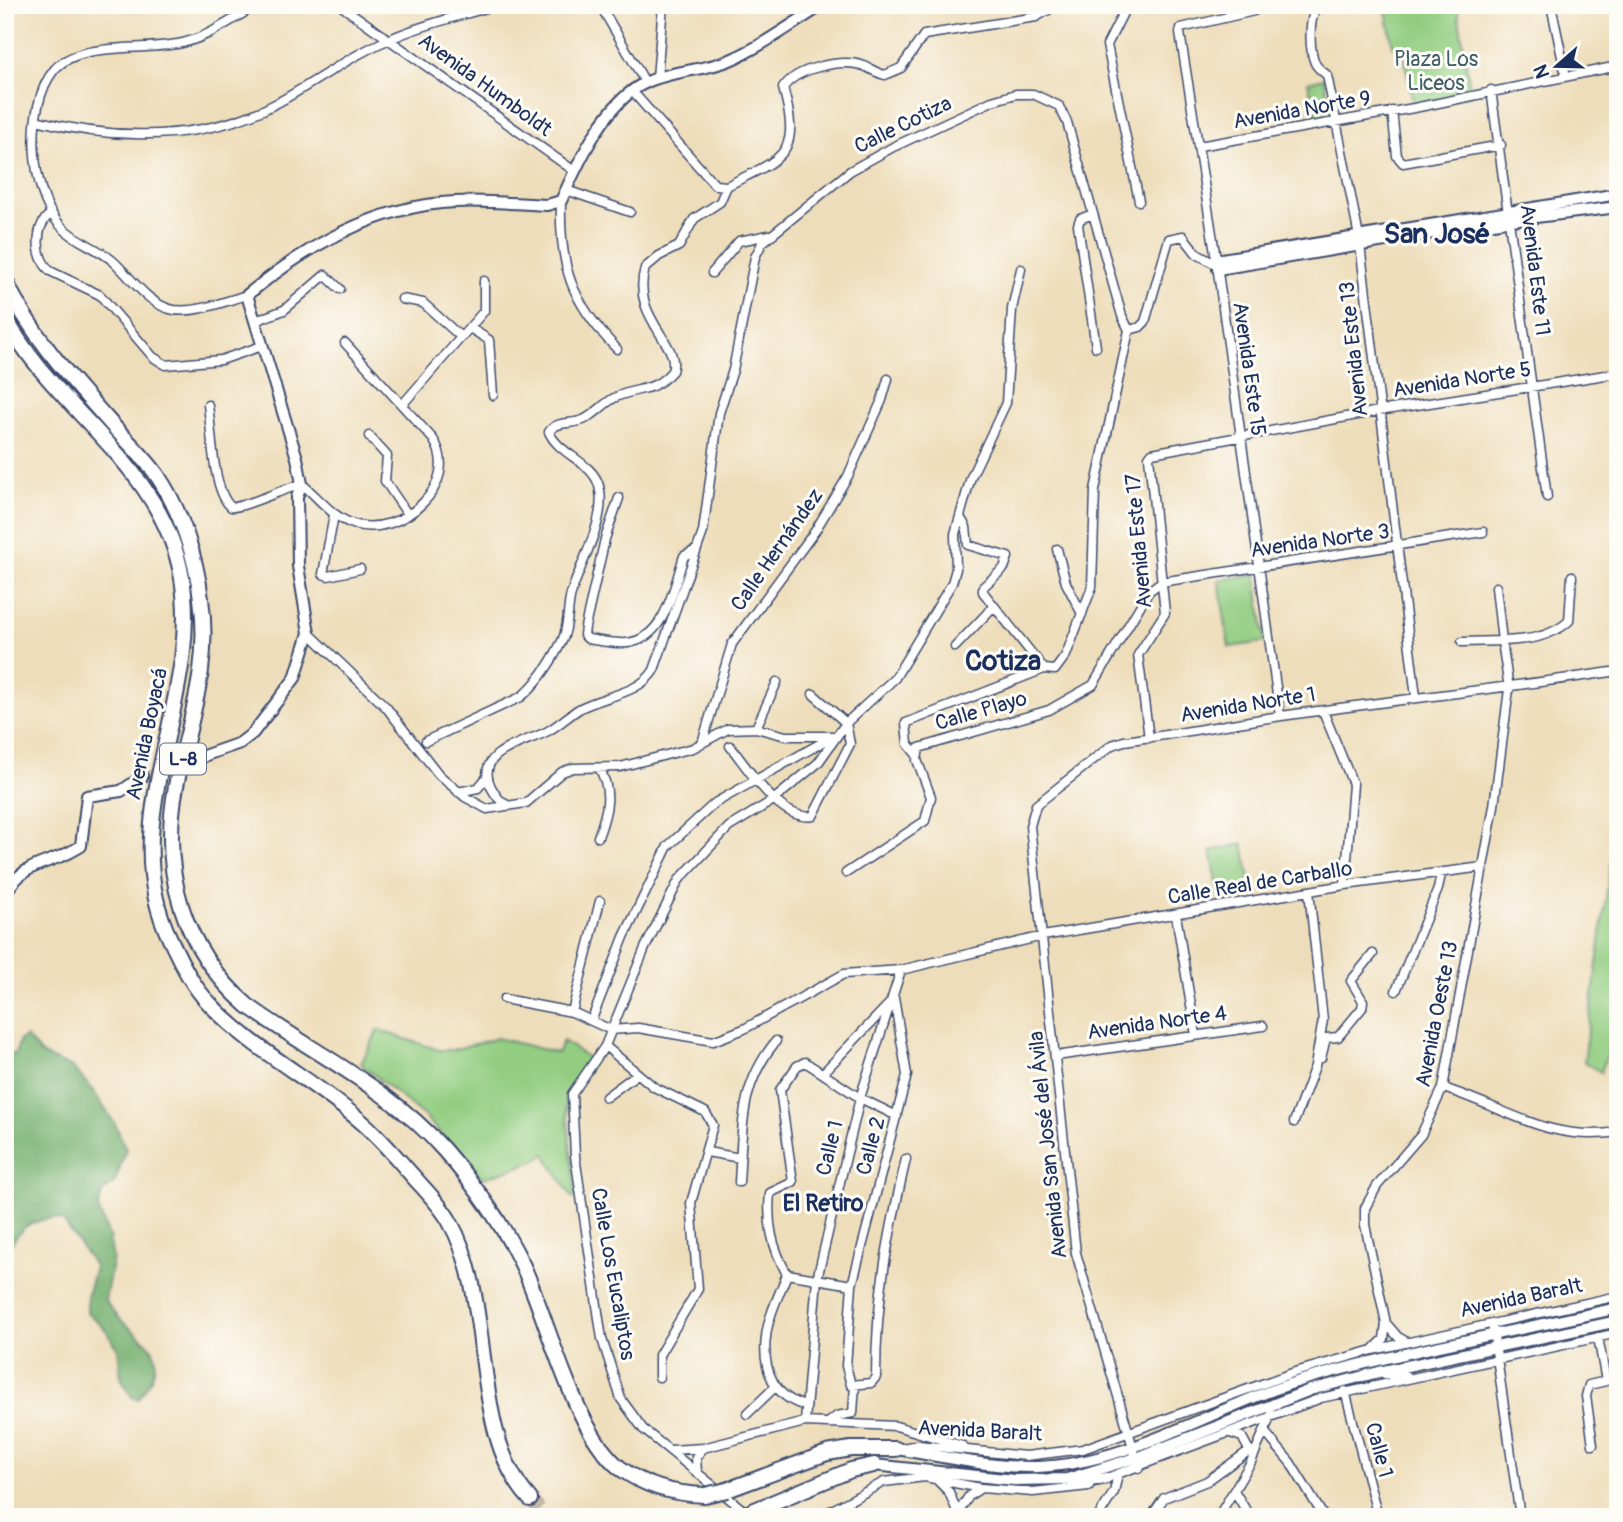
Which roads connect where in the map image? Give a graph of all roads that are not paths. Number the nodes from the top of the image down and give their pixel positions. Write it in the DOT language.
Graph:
graph roads {
  1 [pos="257,5"];
  2 [pos="340,5"];
  3 [pos="496,5"];
  4 [pos="600,5"];
  5 [pos="663,5"];
  6 [pos="823,5"];
  7 [pos="1057,5"];
  8 [pos="1128,5"];
  9 [pos="1228,5"];
  10 [pos="1319,5"];
  11 [pos="1551,5"];
  12 [pos="1254,11"];
  13 [pos="1230,16"];
  14 [pos="389,39"];
  15 [pos="1618,66"];
  16 [pos="1566,76"];
  17 [pos="657,78"];
  18 [pos="645,82"];
  19 [pos="1491,90"];
  20 [pos="632,91"];
  21 [pos="1392,111"];
  22 [pos="36,120"];
  23 [pos="1337,121"];
  24 [pos="1501,145"];
  25 [pos="1199,146"];
  26 [pos="573,170"];
  27 [pos="727,186"];
  28 [pos="566,190"];
  29 [pos="1618,194"];
  30 [pos="561,201"];
  31 [pos="1139,201"];
  32 [pos="1618,207"];
  33 [pos="631,212"];
  34 [pos="51,213"];
  35 [pos="1093,214"];
  36 [pos="1510,215"];
  37 [pos="772,234"];
  38 [pos="1360,241"];
  39 [pos="1217,265"];
  40 [pos="1021,269"];
  41 [pos="712,273"];
  42 [pos="5,280"];
  43 [pos="484,281"];
  44 [pos="340,289"];
  45 [pos="247,295"];
  46 [pos="402,299"];
  47 [pos="5,317"];
  48 [pos="255,321"];
  49 [pos="470,327"];
  50 [pos="1129,330"];
  51 [pos="461,337"];
  52 [pos="345,343"];
  53 [pos="262,346"];
  54 [pos="1096,347"];
  55 [pos="617,349"];
  56 [pos="1618,373"];
  57 [pos="888,379"];
  58 [pos="1533,387"];
  59 [pos="493,395"];
  60 [pos="208,405"];
  61 [pos="402,405"];
  62 [pos="1378,411"];
  63 [pos="1241,435"];
  64 [pos="369,436"];
  65 [pos="1149,457"];
  66 [pos="302,484"];
  67 [pos="1547,497"];
  68 [pos="619,498"];
  69 [pos="334,515"];
  70 [pos="408,515"];
  71 [pos="960,517"];
  72 [pos="1483,532"];
  73 [pos="1398,547"];
  74 [pos="1057,548"];
  75 [pos="696,550"];
  76 [pos="1261,568"];
  77 [pos="360,569"];
  78 [pos="1572,576"];
  79 [pos="1161,582"];
  80 [pos="1496,587"];
  81 [pos="994,606"];
  82 [pos="1082,614"];
  83 [pos="309,633"];
  84 [pos="1502,641"];
  85 [pos="1462,642"];
  86 [pos="955,647"];
  87 [pos="1044,669"];
  88 [pos="1618,671"];
  89 [pos="777,681"];
  90 [pos="1509,689"];
  91 [pos="813,694"];
  92 [pos="1416,697"];
  93 [pos="1323,711"];
  94 [pos="1280,716"];
  95 [pos="846,723"];
  96 [pos="756,728"];
  97 [pos="835,736"];
  98 [pos="1149,738"];
  99 [pos="426,741"];
  100 [pos="702,743"];
  101 [pos="730,746"];
  102 [pos="916,754"];
  103 [pos="191,765"];
  104 [pos="599,768"];
  105 [pos="487,776"];
  106 [pos="142,777"];
  107 [pos="758,781"];
  108 [pos="458,792"];
  109 [pos="772,801"];
  110 [pos="509,806"];
  111 [pos="598,837"];
  112 [pos="1483,867"];
  113 [pos="846,873"];
  114 [pos="1441,874"];
  115 [pos="1345,885"];
  116 [pos="1309,891"];
  117 [pos="5,894"];
  118 [pos="600,901"];
  119 [pos="1176,915"];
  120 [pos="1043,936"];
  121 [pos="1373,954"];
  122 [pos="901,970"];
  123 [pos="1396,991"];
  124 [pos="894,998"];
  125 [pos="504,999"];
  126 [pos="572,1012"];
  127 [pos="592,1019"];
  128 [pos="1263,1026"];
  129 [pos="611,1030"];
  130 [pos="1196,1035"];
  131 [pos="776,1041"];
  132 [pos="605,1045"];
  133 [pos="1056,1056"];
  134 [pos="1315,1066"];
  135 [pos="823,1073"];
  136 [pos="637,1074"];
  137 [pos="1443,1088"];
  138 [pos="1616,1089"];
  139 [pos="606,1097"];
  140 [pos="860,1098"];
  141 [pos="897,1116"];
  142 [pos="1616,1119"];
  143 [pos="1294,1122"];
  144 [pos="1618,1131"];
  145 [pos="707,1152"];
  146 [pos="740,1158"];
  147 [pos="906,1159"];
  148 [pos="738,1182"];
  149 [pos="787,1273"];
  150 [pos="817,1279"];
  151 [pos="852,1285"];
  152 [pos="1618,1296"];
  153 [pos="1618,1308"];
  154 [pos="1618,1321"];
  155 [pos="1386,1323"];
  156 [pos="1492,1324"];
  157 [pos="1618,1333"];
  158 [pos="1598,1337"];
  159 [pos="1408,1342"];
  160 [pos="1496,1347"];
  161 [pos="1373,1350"];
  162 [pos="1379,1372"];
  163 [pos="659,1377"];
  164 [pos="1406,1377"];
  165 [pos="853,1385"];
  166 [pos="774,1388"];
  167 [pos="1345,1391"];
  168 [pos="806,1406"];
  169 [pos="747,1414"];
  170 [pos="1271,1415"];
  171 [pos="805,1422"];
  172 [pos="828,1423"];
  173 [pos="1264,1431"];
  174 [pos="1227,1433"];
  175 [pos="1128,1435"];
  176 [pos="1593,1445"];
  177 [pos="704,1448"];
  178 [pos="896,1449"];
  179 [pos="671,1450"];
  180 [pos="1250,1450"];
  181 [pos="979,1451"];
  182 [pos="1136,1458"];
  183 [pos="1251,1462"];
  184 [pos="874,1465"];
  185 [pos="698,1472"];
  186 [pos="1113,1476"];
  187 [pos="925,1477"];
  188 [pos="1067,1479"];
  189 [pos="981,1488"];
  190 [pos="1234,1492"];
  191 [pos="530,1499"];
  192 [pos="756,1512"];
  193 [pos="958,1515"];
  194 [pos="738,1517"];
  195 [pos="819,1517"];
  196 [pos="1098,1517"];
  197 [pos="1151,1517"];
  198 [pos="1218,1517"];
  199 [pos="1250,1517"];
  200 [pos="1324,1517"];
  201 [pos="1378,1517"];
  202 [pos="1520,1517"];
  1 -- 22 [label="street"];
  2 -- 14 [label="street, Avenida Humboldt"];
  3 -- 14 [label="street"];
  4 -- 18 [label="street"];
  5 -- 17 [label="street"];
  6 -- 17 [label="main road"];
  7 -- 27 [label="street"];
  8 -- 31 [label="street"];
  9 -- 13 [label="street"];
  10 -- 23 [label="street, Avenida Este 13"];
  11 -- 16 [label="street"];
  12 -- 13 [label="street"];
  13 -- 25 [label="street, Avenida Este 15"];
  14 -- 22 [label="street"];
  14 -- 26 [label="street, Avenida Humboldt"];
  15 -- 16 [label="street, Avenida Norte 9"];
  16 -- 19 [label="street, Avenida Norte 9"];
  17 -- 18 [label="main road"];
  18 -- 20 [label="main road"];
  19 -- 21 [label="street, Avenida Norte 9"];
  19 -- 24 [label="street, Avenida Este 11"];
  20 -- 26 [label="main road"];
  20 -- 27 [label="street"];
  21 -- 23 [label="street, Avenida Norte 9"];
  21 -- 24 [label="street"];
  22 -- 34 [label="street"];
  23 -- 25 [label="street, Avenida Norte 9"];
  23 -- 38 [label="street, Avenida Este 13"];
  24 -- 36 [label="street, Avenida Este 11"];
  25 -- 39 [label="street, Avenida Este 15"];
  26 -- 28 [label="main road"];
  27 -- 99 [label="street"];
  28 -- 30 [label="main road"];
  28 -- 33 [label="street"];
  29 -- 36 [label="main road"];
  30 -- 45 [label="main road"];
  30 -- 55 [label="street"];
  32 -- 36 [label="main road"];
  34 -- 45 [label="street"];
  34 -- 53 [label="street"];
  35 -- 37 [label="street, Calle Cotiza"];
  35 -- 50 [label="street, Calle Cotiza"];
  35 -- 54 [label="street"];
  36 -- 38 [label="main road"];
  36 -- 58 [label="street, Avenida Este 11"];
  37 -- 41 [label="street"];
  37 -- 75 [label="street, Calle Cotiza"];
  38 -- 39 [label="main road"];
  38 -- 62 [label="street, Avenida Este 13"];
  39 -- 50 [label="street"];
  39 -- 63 [label="street, Avenida Este 15"];
  40 -- 71 [label="street"];
  42 -- 178 [label="highway, Avenida Boyacá / L-8, bridge"];
  43 -- 49 [label="street"];
  44 -- 48 [label="street"];
  45 -- 48 [label="main road"];
  46 -- 51 [label="street"];
  47 -- 191 [label="highway, Avenida Boyacá / L-8"];
  48 -- 53 [label="main road"];
  49 -- 51 [label="street"];
  49 -- 59 [label="street"];
  50 -- 82 [label="street"];
  51 -- 61 [label="street"];
  52 -- 61 [label="street"];
  53 -- 66 [label="main road"];
  56 -- 58 [label="street, Avenida Norte 5"];
  57 -- 100 [label="street, Calle Hernández"];
  58 -- 62 [label="street, Avenida Norte 5"];
  58 -- 67 [label="street, Avenida Este 11"];
  60 -- 66 [label="street"];
  61 -- 70 [label="street"];
  62 -- 63 [label="street, Avenida Norte 5"];
  62 -- 73 [label="street, Avenida Este 13"];
  63 -- 65 [label="street, Avenida Norte 5"];
  63 -- 76 [label="street, Avenida Este 15"];
  64 -- 70 [label="street"];
  65 -- 79 [label="street, Avenida Este 17"];
  66 -- 69 [label="street"];
  66 -- 83 [label="main road"];
  68 -- 75 [label="street"];
  69 -- 70 [label="street"];
  69 -- 77 [label="street"];
  71 -- 81 [label="street"];
  71 -- 95 [label="street"];
  72 -- 73 [label="street, Avenida Norte 3"];
  73 -- 76 [label="street, Avenida Norte 3"];
  73 -- 92 [label="street, Avenida Este 13"];
  74 -- 82 [label="street"];
  75 -- 105 [label="street, Calle Cotiza"];
  76 -- 79 [label="street, Avenida Norte 3"];
  76 -- 94 [label="street, Avenida Este 15"];
  78 -- 84 [label="street"];
  79 -- 98 [label="street, Avenida Este 17"];
  79 -- 102 [label="street, Calle Playo"];
  80 -- 84 [label="street, Avenida Oeste 13"];
  81 -- 86 [label="street"];
  81 -- 87 [label="street"];
  82 -- 87 [label="street"];
  83 -- 103 [label="main road"];
  83 -- 108 [label="street"];
  84 -- 85 [label="street"];
  84 -- 90 [label="street, Avenida Oeste 13"];
  87 -- 102 [label="street"];
  88 -- 90 [label="street, Avenida Norte 1"];
  89 -- 96 [label="street"];
  90 -- 92 [label="street, Avenida Norte 1"];
  90 -- 112 [label="street, Avenida Oeste 13"];
  91 -- 95 [label="street"];
  92 -- 93 [label="street, Avenida Norte 1"];
  93 -- 94 [label="street, Avenida Norte 1"];
  93 -- 115 [label="street"];
  94 -- 98 [label="street, Avenida Norte 1"];
  95 -- 97 [label="street"];
  95 -- 109 [label="street"];
  96 -- 97 [label="street"];
  96 -- 100 [label="street"];
  97 -- 107 [label="street"];
  97 -- 109 [label="street, Calle Los Eucaliptos"];
  98 -- 120 [label="street, Avenida Norte 1"];
  100 -- 104 [label="street"];
  101 -- 107 [label="street"];
  102 -- 113 [label="street, Calle Playo"];
  104 -- 110 [label="street"];
  104 -- 111 [label="street"];
  105 -- 108 [label="street"];
  105 -- 110 [label="street"];
  106 -- 117 [label="main road"];
  107 -- 109 [label="street"];
  107 -- 127 [label="street"];
  108 -- 110 [label="street"];
  109 -- 129 [label="street, Calle Los Eucaliptos"];
  112 -- 114 [label="street, Calle Real de Carballo"];
  112 -- 137 [label="street, Avenida Oeste 13"];
  114 -- 115 [label="street, Calle Real de Carballo"];
  114 -- 123 [label="street"];
  115 -- 116 [label="street, Calle Real de Carballo"];
  116 -- 119 [label="street, Calle Real de Carballo"];
  116 -- 134 [label="street"];
  118 -- 126 [label="street"];
  119 -- 120 [label="street, Calle Real de Carballo"];
  119 -- 130 [label="street"];
  120 -- 122 [label="street, Calle Real de Carballo"];
  120 -- 133 [label="street, Avenida San José del Ávila"];
  121 -- 134 [label="street"];
  122 -- 124 [label="street, Calle 1"];
  122 -- 129 [label="street, Calle Real de Carballo"];
  124 -- 135 [label="street"];
  124 -- 140 [label="street, Calle 1"];
  124 -- 141 [label="street, Calle 2"];
  125 -- 126 [label="street"];
  126 -- 127 [label="street"];
  127 -- 129 [label="street"];
  128 -- 130 [label="street, Avenida Norte 4"];
  129 -- 132 [label="street, Calle Los Eucaliptos"];
  130 -- 133 [label="street, Avenida Norte 4"];
  131 -- 146 [label="street"];
  132 -- 136 [label="street"];
  132 -- 179 [label="street, Calle Los Eucaliptos"];
  133 -- 175 [label="street, Avenida San José del Ávila"];
  134 -- 143 [label="street"];
  135 -- 140 [label="street"];
  135 -- 149 [label="street"];
  136 -- 139 [label="street"];
  136 -- 145 [label="street"];
  137 -- 144 [label="street"];
  137 -- 155 [label="street, Avenida Oeste 13"];
  138 -- 142 [label="street"];
  140 -- 141 [label="street"];
  140 -- 150 [label="street, Calle 1"];
  141 -- 151 [label="street, Calle 2"];
  142 -- 144 [label="street"];
  145 -- 146 [label="street"];
  145 -- 163 [label="street"];
  146 -- 148 [label="street"];
  147 -- 165 [label="street"];
  149 -- 150 [label="street"];
  149 -- 166 [label="street"];
  150 -- 151 [label="street"];
  150 -- 168 [label="street, Calle 1"];
  151 -- 165 [label="street, Calle 2"];
  152 -- 156 [label="street, Avenida Baralt"];
  153 -- 160 [label="main road, Avenida Baralt"];
  154 -- 160 [label="main road, Avenida Baralt"];
  155 -- 159 [label="street"];
  155 -- 161 [label="street"];
  156 -- 159 [label="street, Avenida Baralt"];
  156 -- 160 [label="street"];
  157 -- 158 [label="street, Avenida Baralt"];
  158 -- 160 [label="street, Avenida Baralt"];
  158 -- 176 [label="street"];
  159 -- 161 [label="street, Avenida Baralt"];
  160 -- 162 [label="main road, Avenida Baralt"];
  160 -- 164 [label="street, Avenida Baralt"];
  160 -- 182 [label="main road, Avenida Baralt"];
  160 -- 202 [label="street"];
  161 -- 175 [label="street, Avenida Baralt"];
  162 -- 164 [label="main road"];
  162 -- 182 [label="main road, Avenida Baralt"];
  164 -- 167 [label="street, Avenida Baralt"];
  165 -- 172 [label="street"];
  166 -- 168 [label="street"];
  166 -- 169 [label="street"];
  167 -- 170 [label="street, Avenida Baralt"];
  167 -- 201 [label="street, Calle 1"];
  168 -- 171 [label="street, Calle 1"];
  170 -- 173 [label="street"];
  170 -- 174 [label="street, Avenida Baralt"];
  171 -- 172 [label="street"];
  171 -- 177 [label="street"];
  172 -- 181 [label="street"];
  173 -- 183 [label="street"];
  173 -- 200 [label="street"];
  174 -- 180 [label="street"];
  174 -- 182 [label="street, Avenida Baralt"];
  175 -- 181 [label="street, Avenida Baralt"];
  175 -- 182 [label="street, Avenida San José del Ávila"];
  177 -- 179 [label="street"];
  177 -- 185 [label="street"];
  178 -- 181 [label="street, Avenida Baralt"];
  178 -- 182 [label="main road, Avenida Baralt"];
  179 -- 185 [label="street, Calle Los Eucaliptos"];
  180 -- 183 [label="street"];
  180 -- 197 [label="street"];
  182 -- 186 [label="street, Avenida Baralt"];
  182 -- 188 [label="main road, Avenida Baralt"];
  183 -- 190 [label="street"];
  184 -- 188 [label="main road, Avenida Baralt"];
  184 -- 192 [label="highway"];
  185 -- 192 [label="street, Calle Los Eucaliptos"];
  186 -- 188 [label="main road"];
  186 -- 189 [label="street, Avenida Baralt"];
  186 -- 196 [label="street"];
  187 -- 189 [label="street, Avenida Baralt"];
  187 -- 193 [label="street"];
  187 -- 195 [label="street, Avenida Baralt"];
  189 -- 193 [label="street"];
  190 -- 198 [label="street"];
  190 -- 199 [label="street"];
  192 -- 194 [label="highway, bridge"];
}
